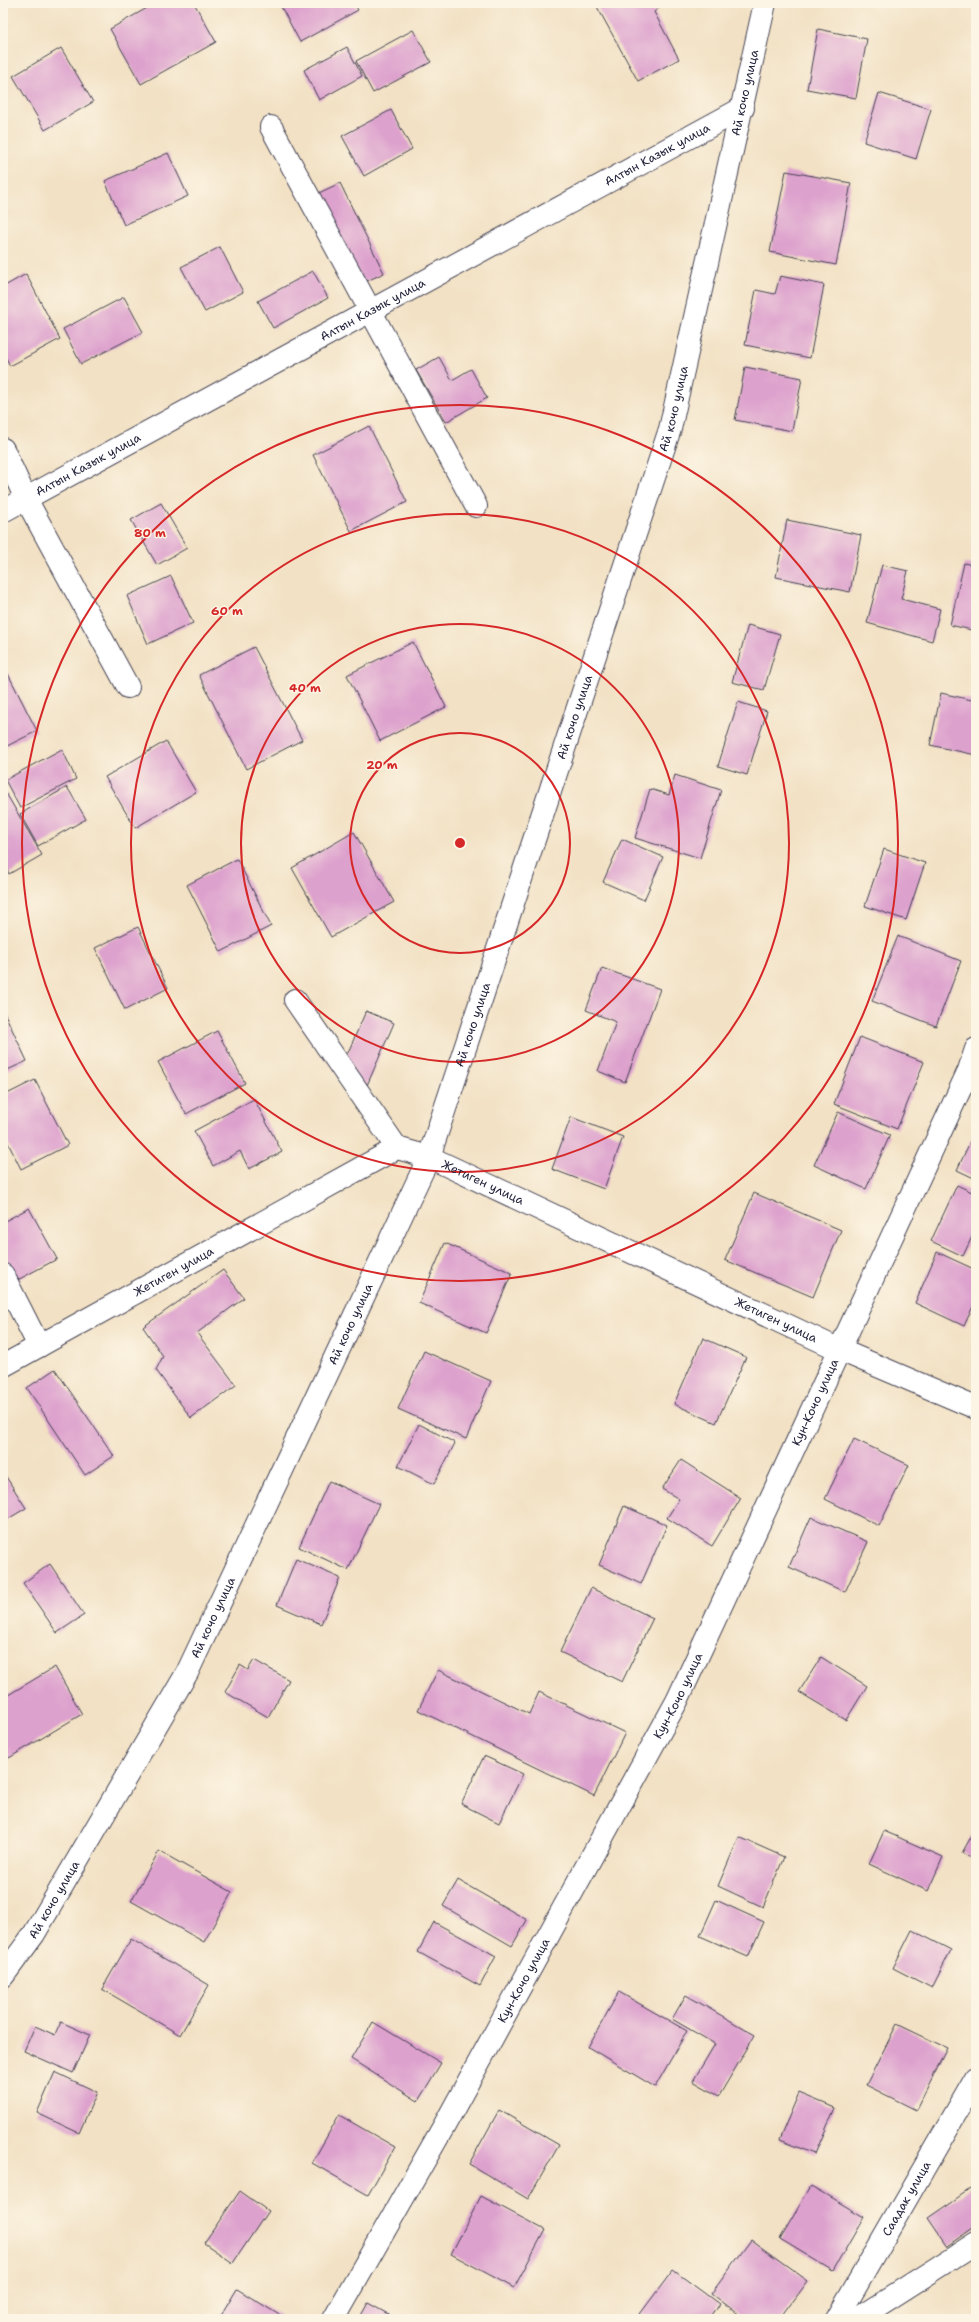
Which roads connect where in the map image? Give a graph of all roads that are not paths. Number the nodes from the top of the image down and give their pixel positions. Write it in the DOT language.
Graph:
graph roads {
  1 [pos="765,3"];
  2 [pos="743,108"];
  3 [pos="271,127"];
  4 [pos="370,313"];
  5 [pos="3,449"];
  6 [pos="26,499"];
  7 [pos="476,506"];
  8 [pos="3,511"];
  9 [pos="128,688"];
  10 [pos="295,1000"];
  11 [pos="976,1050"];
  12 [pos="398,1148"];
  13 [pos="429,1156"];
  14 [pos="3,1275"];
  15 [pos="39,1346"];
  16 [pos="840,1350"];
  17 [pos="3,1366"];
  18 [pos="976,1408"];
  19 [pos="3,1976"];
  20 [pos="976,2078"];
  21 [pos="976,2243"];
  22 [pos="334,2319"];
  23 [pos="837,2319"];
  24 [pos="857,2319"];
  1 -- 2 [label="street, Ай кочо улица"];
  2 -- 4 [label="street, Алтын Казык улица"];
  2 -- 13 [label="street, Ай кочо улица"];
  3 -- 4 [label="street"];
  4 -- 6 [label="street, Алтын Казык улица"];
  4 -- 7 [label="street"];
  5 -- 6 [label="street"];
  6 -- 8 [label="street, Алтын Казык улица"];
  6 -- 9 [label="street"];
  10 -- 12 [label="street"];
  11 -- 16 [label="street, Кун-Кочо улица"];
  12 -- 13 [label="street, Жетиген улица"];
  12 -- 15 [label="street, Жетиген улица"];
  13 -- 16 [label="street, Жетиген улица"];
  13 -- 19 [label="street, Ай кочо улица"];
  14 -- 15 [label="street"];
  15 -- 17 [label="street, Жетиген улица"];
  16 -- 18 [label="street, Жетиген улица"];
  16 -- 22 [label="street, Кун-Кочо улица"];
  20 -- 23 [label="street, Саадак улица"];
  21 -- 24 [label="street"];
}
